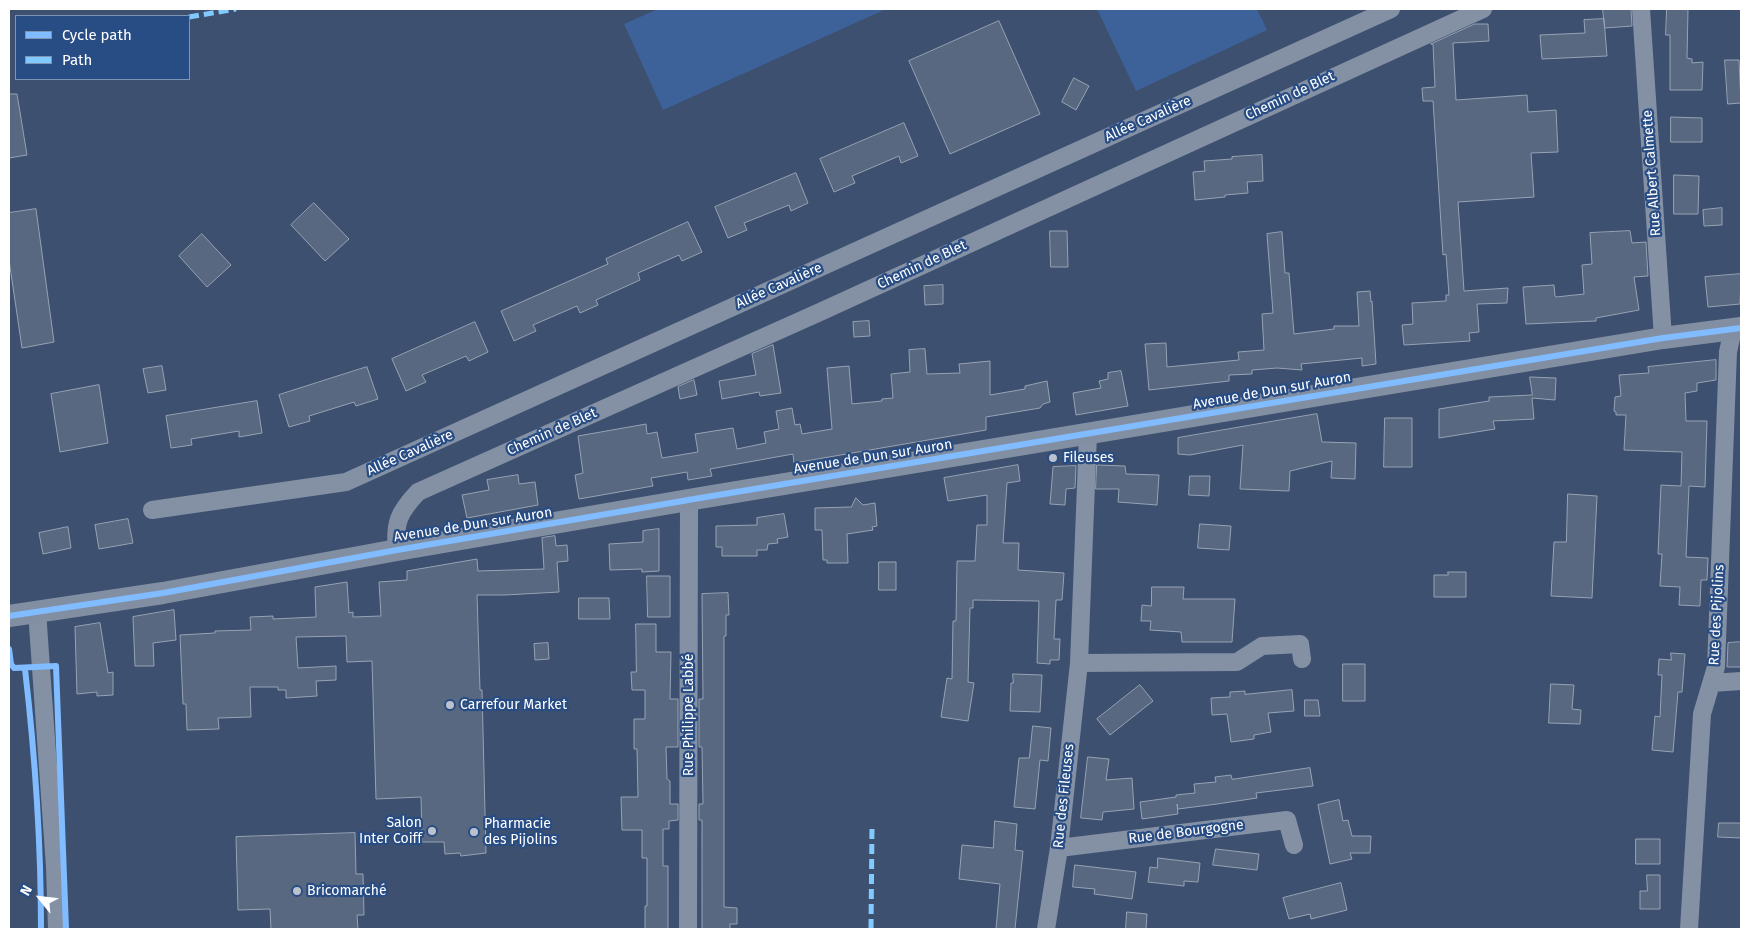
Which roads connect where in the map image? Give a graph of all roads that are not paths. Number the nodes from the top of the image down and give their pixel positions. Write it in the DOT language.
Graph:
graph roads {
  1 [pos="1391,9"];
  2 [pos="1483,9"];
  3 [pos="1641,9"];
  4 [pos="1737,328"];
  5 [pos="1662,338"];
  6 [pos="1088,434"];
  7 [pos="689,500"];
  8 [pos="152,510"];
  9 [pos="397,550"];
  10 [pos="37,611"];
  11 [pos="9,616"];
  12 [pos="1302,659"];
  13 [pos="1079,663"];
  14 [pos="1741,681"];
  15 [pos="1712,683"];
  16 [pos="1294,845"];
  17 [pos="1059,848"];
  18 [pos="56,929"];
  19 [pos="688,929"];
  20 [pos="1046,929"];
  21 [pos="1689,929"];
  1 -- 8 [label="street, Allée Cavalière"];
  2 -- 9 [label="street, Chemin de Blet"];
  3 -- 5 [label="street, Rue Albert Calmette"];
  4 -- 5 [label="main road, Avenue de Dun sur Auron"];
  4 -- 15 [label="street, Rue des Pijolins"];
  5 -- 6 [label="main road, Avenue de Dun sur Auron"];
  6 -- 7 [label="main road, Avenue de Dun sur Auron"];
  6 -- 13 [label="street, Rue des Fileuses"];
  7 -- 9 [label="main road, Avenue de Dun sur Auron"];
  7 -- 19 [label="street, Rue Philippe Labbé"];
  9 -- 10 [label="main road, Avenue de Dun sur Auron"];
  10 -- 11 [label="main road, Avenue de Dun sur Auron"];
  10 -- 18 [label="street"];
  12 -- 13 [label="street"];
  13 -- 17 [label="street, Rue des Fileuses"];
  14 -- 15 [label="street"];
  15 -- 21 [label="street, Rue des Pijolins"];
  16 -- 17 [label="street, Rue de Bourgogne"];
  17 -- 20 [label="street, Rue des Fileuses"];
}
